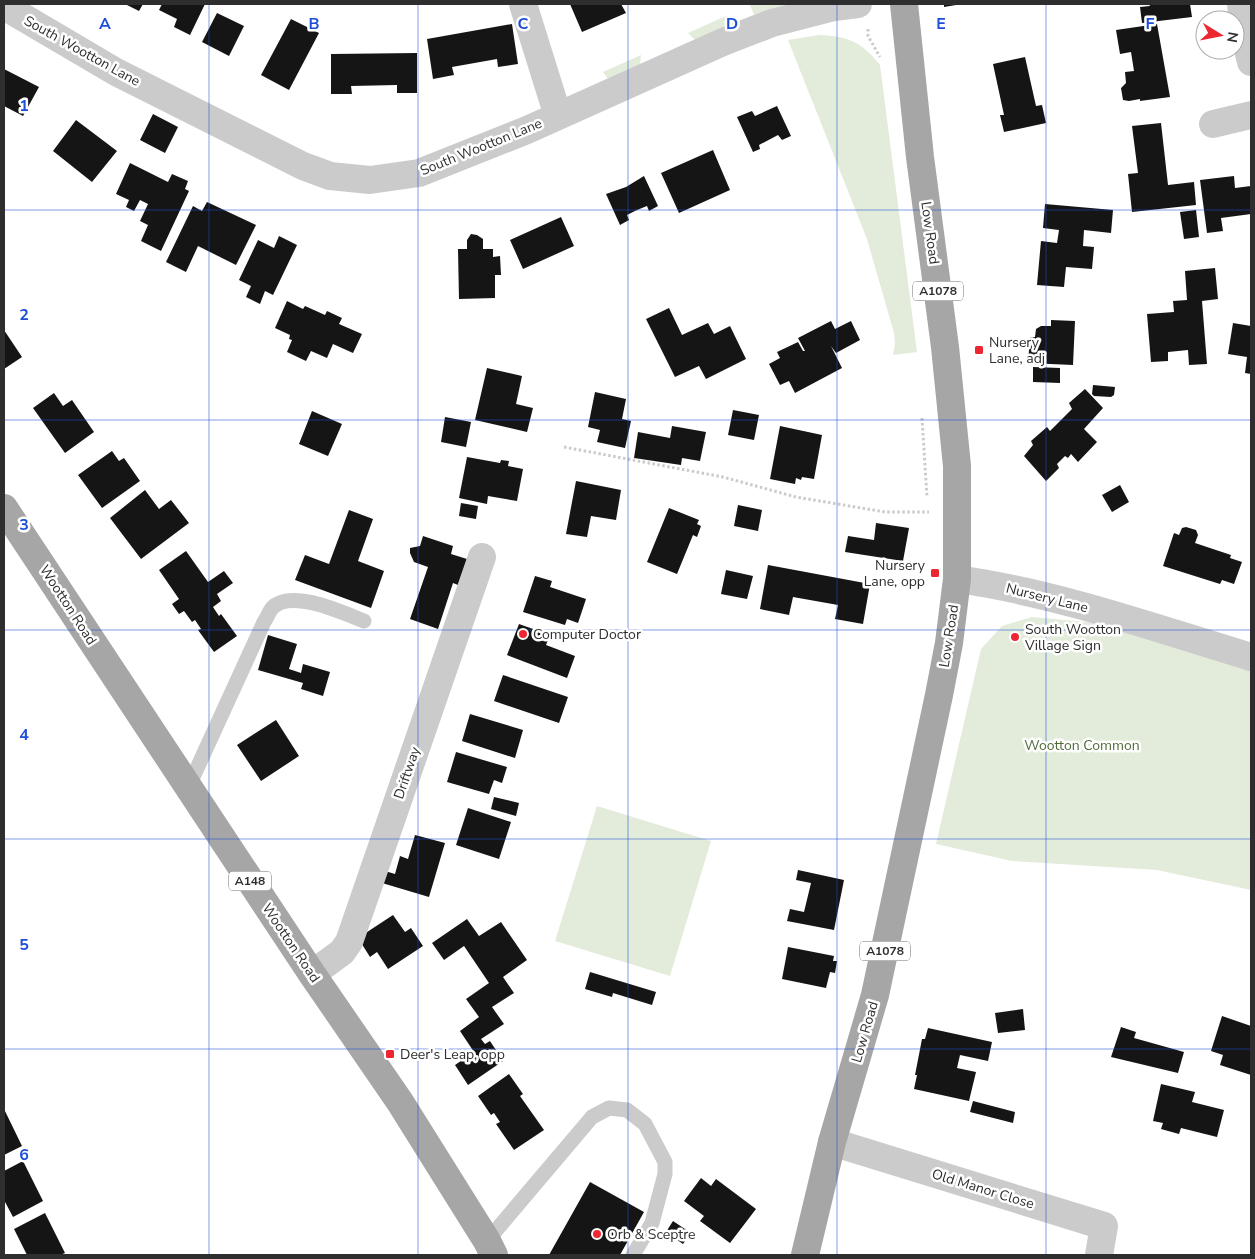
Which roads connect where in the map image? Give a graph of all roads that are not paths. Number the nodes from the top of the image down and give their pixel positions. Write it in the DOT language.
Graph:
graph roads {
  1 [pos="523,4"];
  2 [pos="904,4"];
  3 [pos="1241,4"];
  4 [pos="4,6"];
  5 [pos="848,11"];
  6 [pos="1251,62"];
  7 [pos="1251,115"];
  8 [pos="558,116"];
  9 [pos="1213,124"];
  10 [pos="4,508"];
  11 [pos="482,557"];
  12 [pos="957,579"];
  13 [pos="364,621"];
  14 [pos="1251,657"];
  15 [pos="188,788"];
  16 [pos="312,974"];
  17 [pos="832,1142"];
  18 [pos="490,1248"];
  19 [pos="633,1255"];
  20 [pos="805,1255"];
  21 [pos="1098,1255"];
  1 -- 8 [label="street"];
  2 -- 12 [label="main road, Low Road / A1078"];
  3 -- 6 [label="street"];
  4 -- 8 [label="street, South Wootton Lane"];
  5 -- 8 [label="street, South Wootton Lane"];
  7 -- 9 [label="street"];
  10 -- 15 [label="main road, Wootton Road / A148"];
  11 -- 16 [label="street, Driftway"];
  12 -- 14 [label="street, Nursery Lane"];
  12 -- 17 [label="main road, Low Road / A1078"];
  13 -- 15 [label="lane"];
  15 -- 16 [label="main road, Wootton Road / A148"];
  16 -- 18 [label="main road, Wootton Road / A148"];
  17 -- 20 [label="main road, Low Road / A1078"];
  17 -- 21 [label="street, Old Manor Close"];
  18 -- 19 [label="lane"];
}
